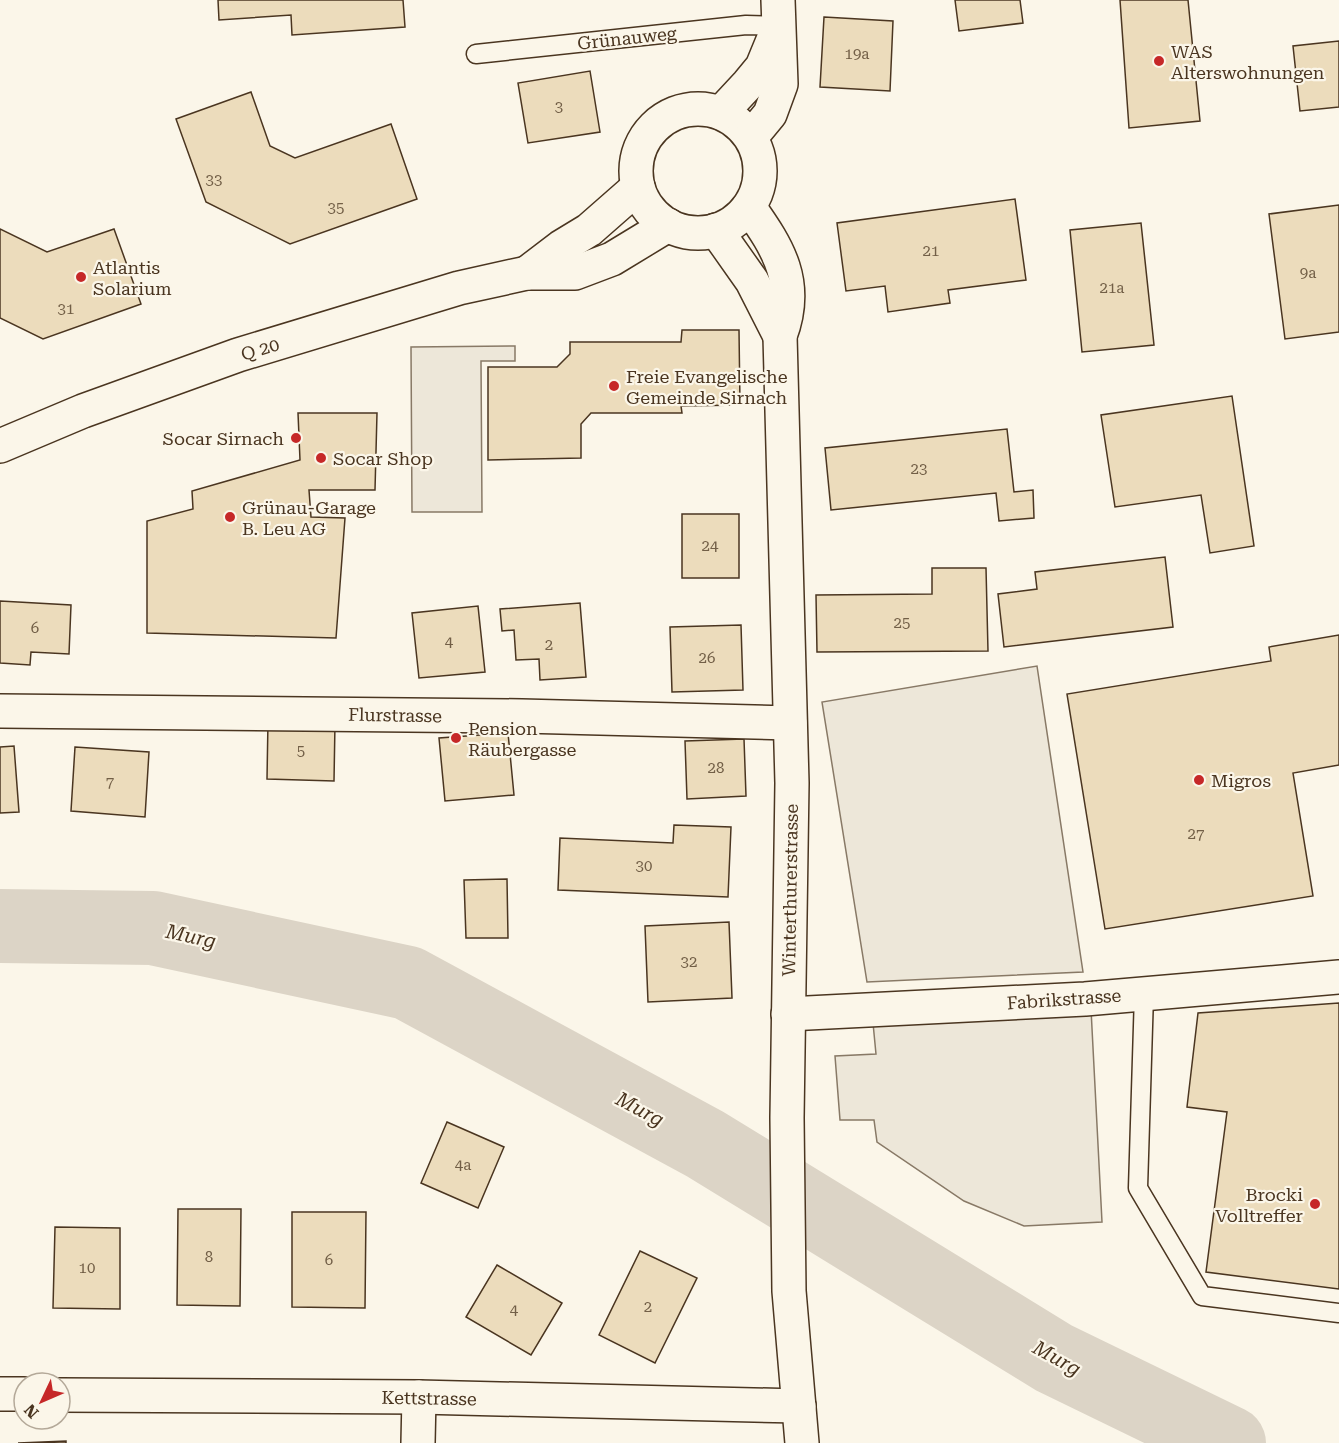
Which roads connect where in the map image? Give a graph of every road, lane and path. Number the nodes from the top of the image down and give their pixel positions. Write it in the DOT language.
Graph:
graph roads {
  1 [pos="778,13"];
  2 [pos="476,54"];
  3 [pos="721,113"];
  4 [pos="751,137"];
  5 [pos="638,187"];
  6 [pos="749,207"];
  7 [pos="668,225"];
  8 [pos="716,230"];
  9 [pos="527,273"];
  10 [pos="780,336"];
  11 [pos="0,446"];
  12 [pos="0,711"];
  13 [pos="790,723"];
  14 [pos="1339,977"];
  15 [pos="1144,994"];
  16 [pos="788,1014"];
  17 [pos="1339,1312"];
  18 [pos="72,1395"];
  19 [pos="419,1397"];
  20 [pos="799,1406"];
  21 [pos="418,1443"];
  22 [pos="802,1443"];
  1 -- 2 [label="lane, Grünauweg"];
  1 -- 3 [label="street"];
  1 -- 4 [label="street"];
  3 -- 4 [label="street"];
  3 -- 5 [label="street"];
  4 -- 6 [label="street"];
  5 -- 7 [label="street"];
  5 -- 9 [label="street, Q 20"];
  6 -- 8 [label="street"];
  6 -- 10 [label="street, Winterthurerstrasse"];
  7 -- 8 [label="street"];
  7 -- 9 [label="street, Q 20"];
  8 -- 10 [label="street, Winterthurerstrasse"];
  9 -- 11 [label="street, Q 20"];
  10 -- 13 [label="street, Winterthurerstrasse"];
  12 -- 13 [label="street, Flurstrasse"];
  13 -- 16 [label="street, Winterthurerstrasse"];
  14 -- 15 [label="street, Fabrikstrasse"];
  15 -- 16 [label="street, Fabrikstrasse"];
  15 -- 17 [label="lane"];
  16 -- 20 [label="street, Winterthurerstrasse"];
  18 -- 19 [label="street, Kettstrasse"];
  19 -- 20 [label="street, Kettstrasse"];
  19 -- 21 [label="street"];
  20 -- 22 [label="street, Winterthurerstrasse"];
}
